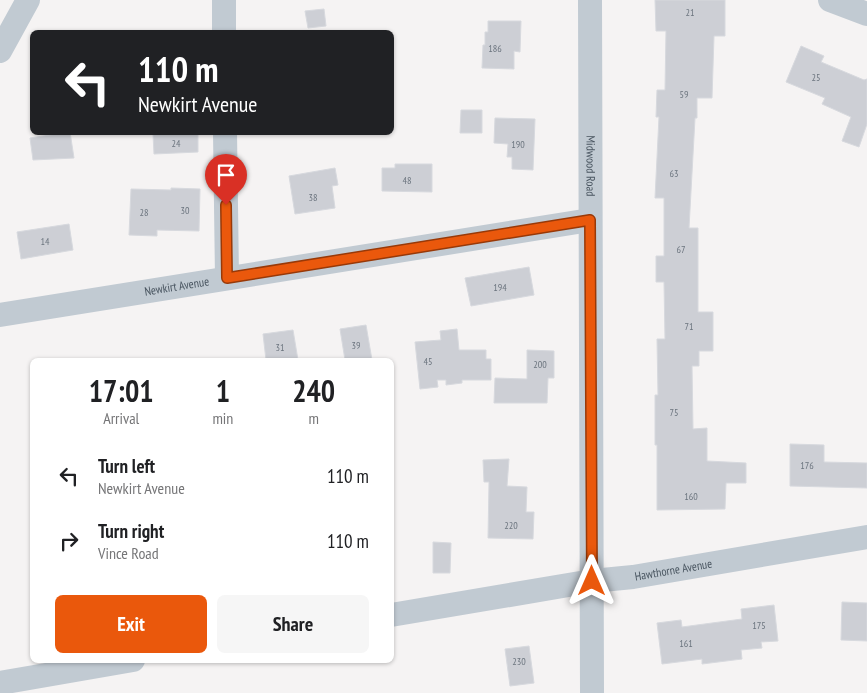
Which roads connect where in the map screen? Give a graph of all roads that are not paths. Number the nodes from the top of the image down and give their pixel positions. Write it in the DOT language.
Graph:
graph roads {
  1 [pos="28,0"];
  2 [pos="224,0"];
  3 [pos="590,0"];
  4 [pos="830,0"];
  5 [pos="867,14"];
  6 [pos="224,30"];
  7 [pos="0,51"];
  8 [pos="225,135"];
  9 [pos="590,220"];
  10 [pos="227,278"];
  11 [pos="0,314"];
  12 [pos="867,537"];
  13 [pos="592,581"];
  14 [pos="394,615"];
  15 [pos="116,663"];
  16 [pos="0,683"];
  17 [pos="592,693"];
  1 -- 7 [label="street"];
  2 -- 6 [label="street"];
  3 -- 9 [label="street, Midwood Road"];
  4 -- 5 [label="street"];
  8 -- 10 [label="street"];
  9 -- 10 [label="street, Newkirt Avenue"];
  9 -- 13 [label="street, Midwood Road"];
  10 -- 11 [label="street, Newkirt Avenue"];
  12 -- 13 [label="street, Hawthorne Avenue"];
  13 -- 14 [label="street, Hawthorne Avenue"];
  13 -- 17 [label="street, Midwood Road"];
  15 -- 16 [label="street"];
}
